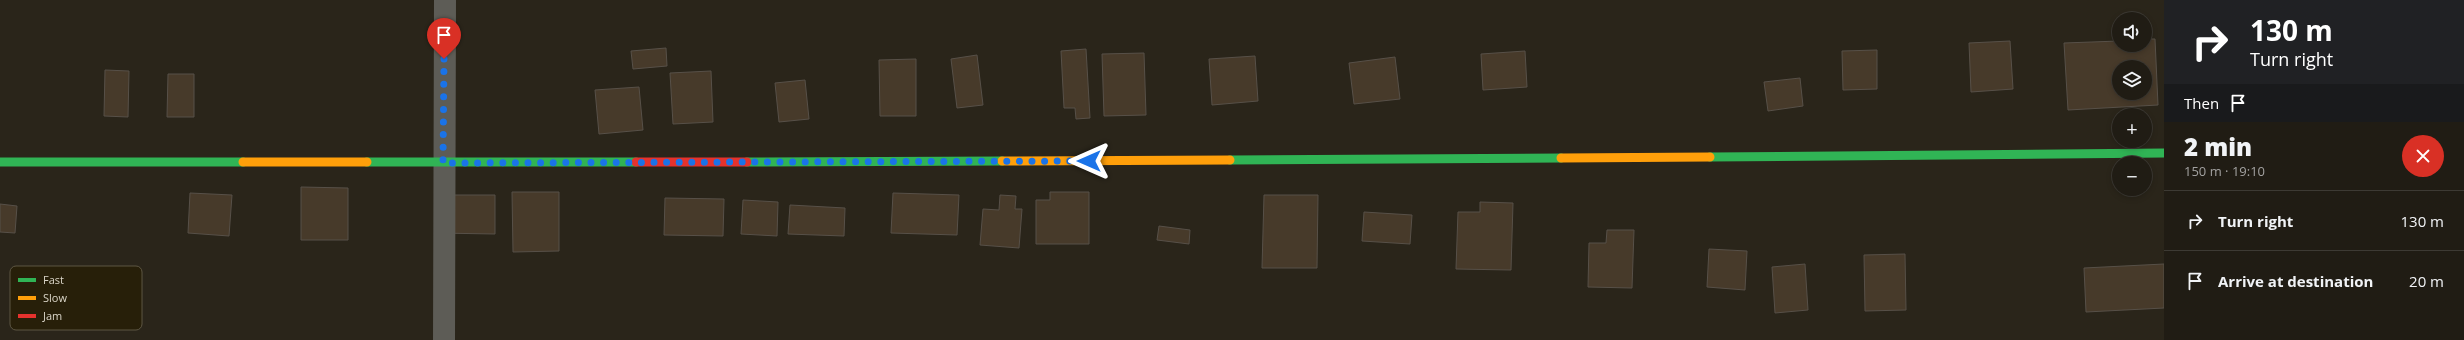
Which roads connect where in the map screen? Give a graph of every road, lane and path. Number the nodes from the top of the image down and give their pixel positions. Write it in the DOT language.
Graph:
graph roads {
  1 [pos="445,0"];
  2 [pos="2164,153"];
  3 [pos="0,162"];
  4 [pos="443,163"];
  5 [pos="444,340"];
  1 -- 4 [label="street"];
  2 -- 4 [label="street"];
  3 -- 4 [label="street"];
  4 -- 5 [label="street"];
}
